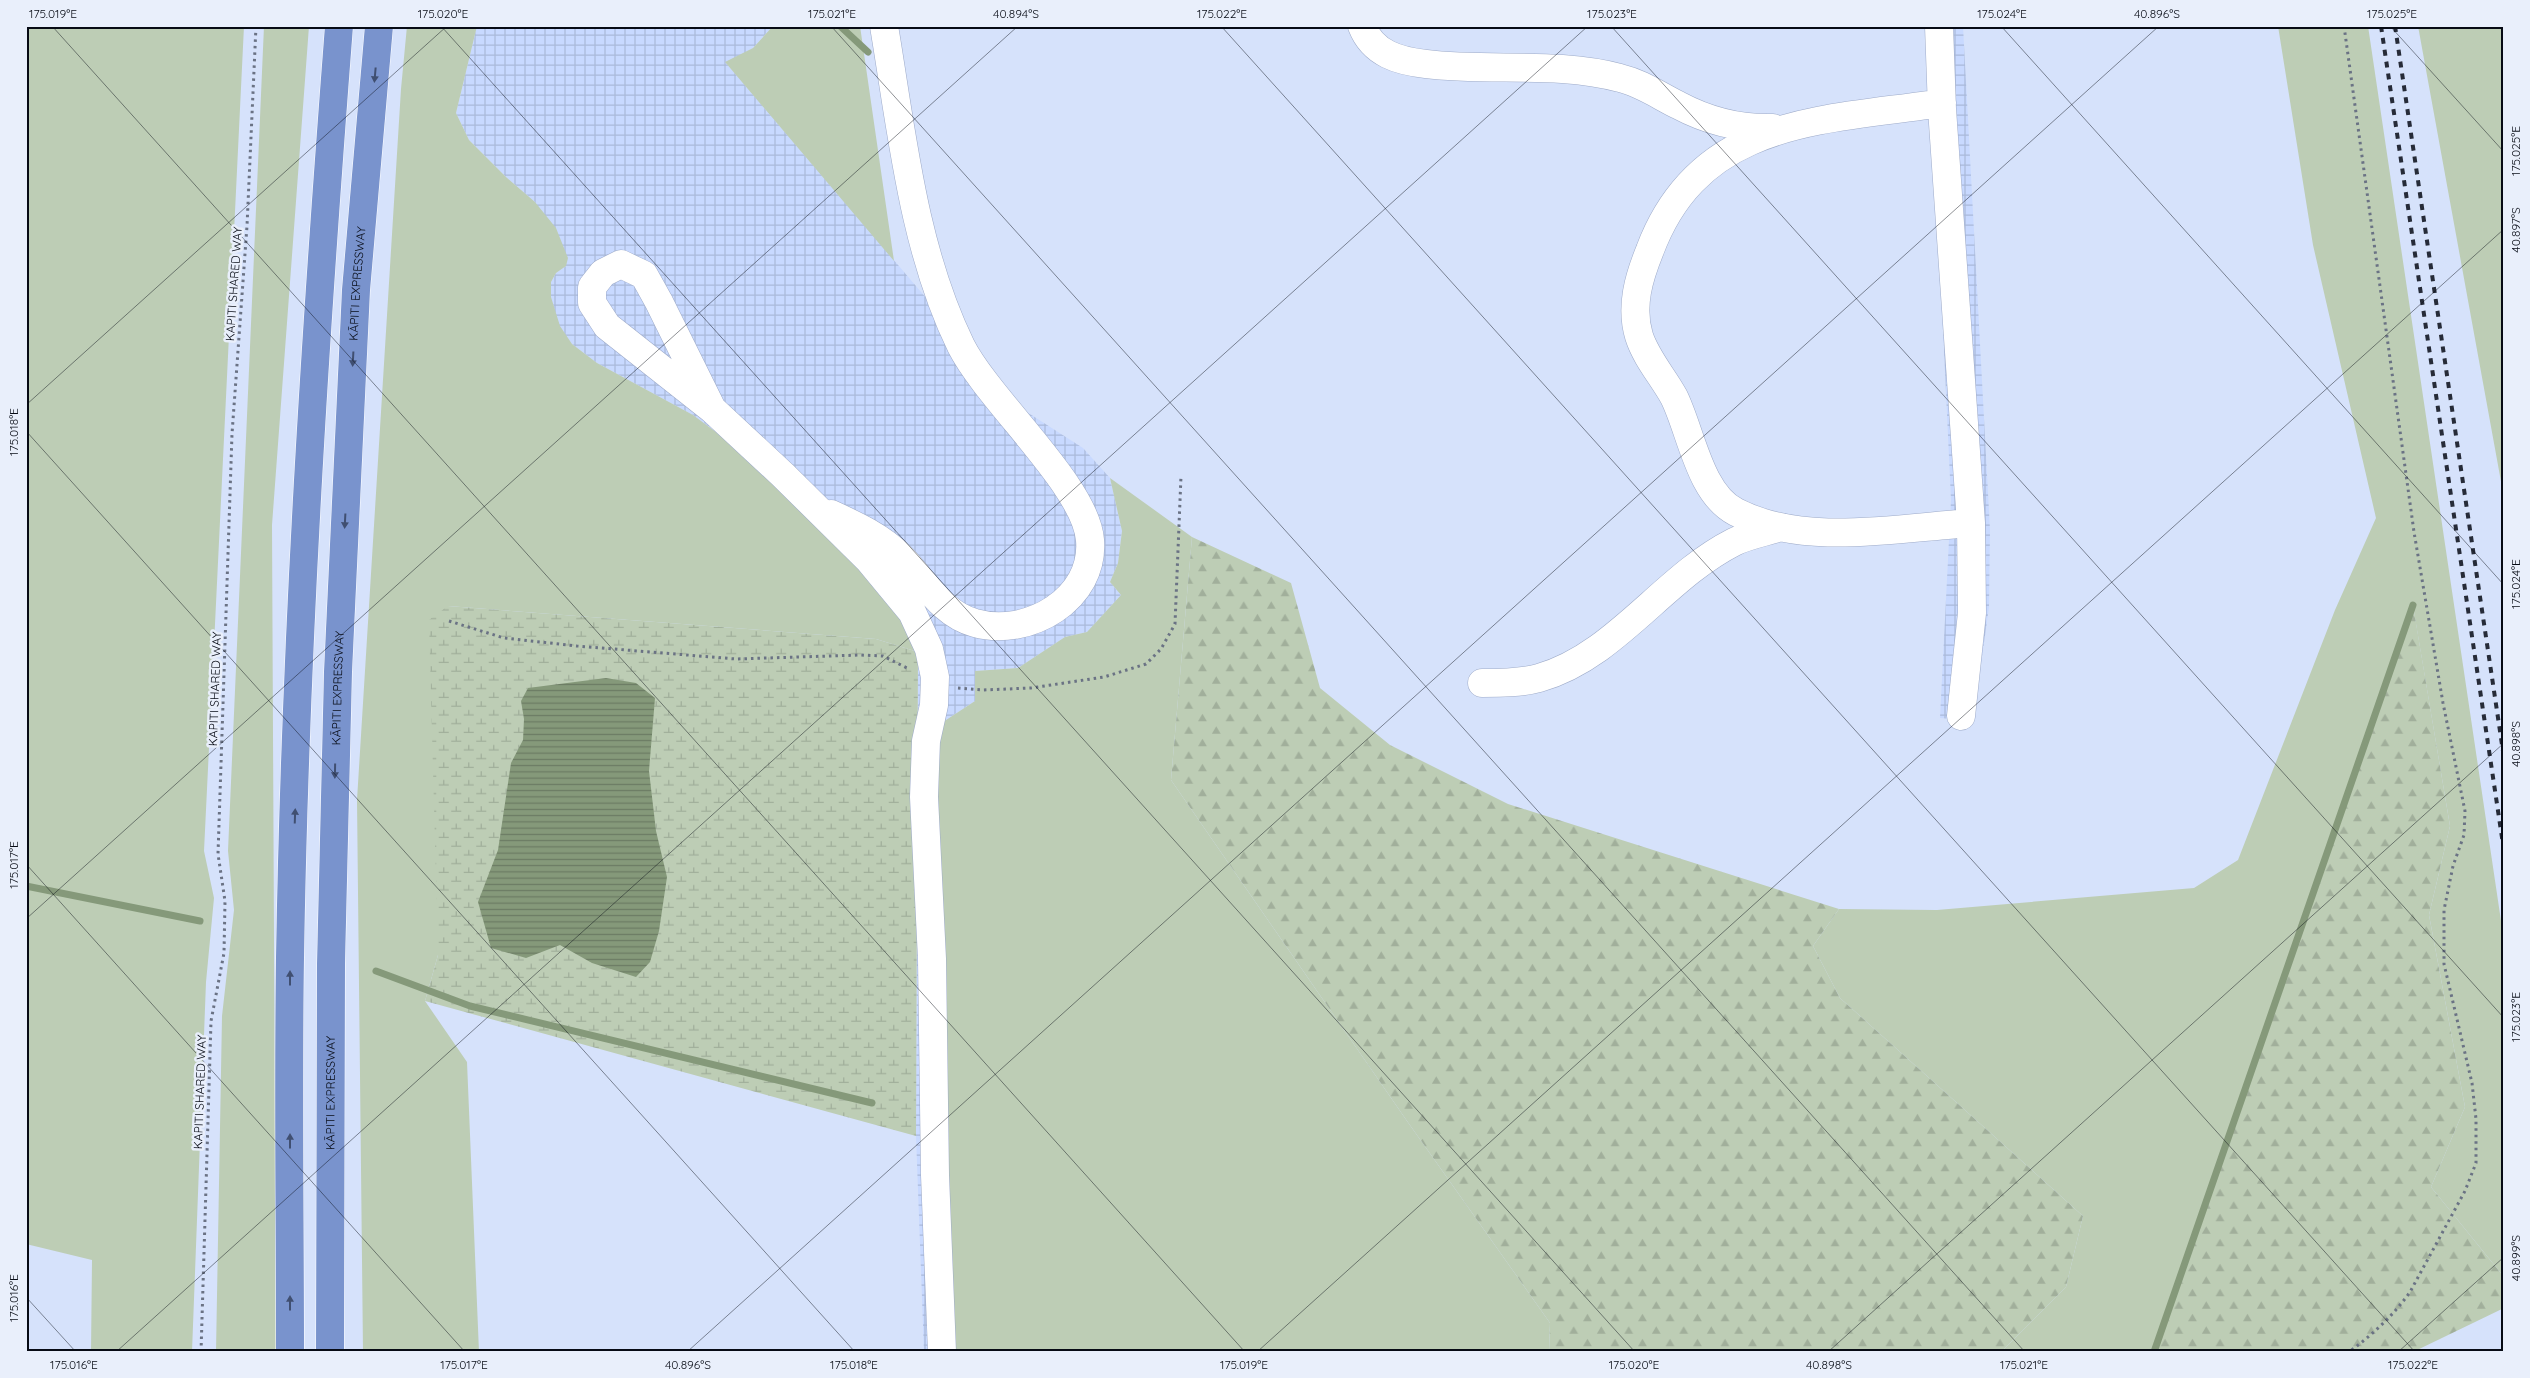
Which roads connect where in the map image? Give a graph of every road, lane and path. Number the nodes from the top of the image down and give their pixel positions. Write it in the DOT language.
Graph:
graph roads {
  1 [pos="256,26"];
  2 [pos="339,26"];
  3 [pos="379,26"];
  4 [pos="884,26"];
  5 [pos="1362,26"];
  6 [pos="1939,26"];
  7 [pos="2344,26"];
  8 [pos="1942,103"];
  9 [pos="1784,128"];
  10 [pos="712,409"];
  11 [pos="1181,476"];
  12 [pos="810,502"];
  13 [pos="1971,523"];
  14 [pos="1781,528"];
  15 [pos="449,621"];
  16 [pos="1482,683"];
  17 [pos="935,686"];
  18 [pos="1961,716"];
  19 [pos="201,1352"];
  20 [pos="290,1352"];
  21 [pos="330,1352"];
  22 [pos="942,1352"];
  23 [pos="2349,1352"];
  1 -- 19 [label="path, KAPITI SHARED WAY"];
  20 -- 2 [label="highway, one-way"];
  3 -- 21 [label="highway, KĀPITI EXPRESSWAY, one-way"];
  4 -- 12 [label="lane"];
  5 -- 9 [label="lane"];
  6 -- 8 [label="lane"];
  7 -- 23 [label="path"];
  8 -- 9 [label="lane"];
  8 -- 13 [label="lane"];
  9 -- 14 [label="lane"];
  10 -- 10 [label="lane"];
  10 -- 12 [label="lane"];
  11 -- 17 [label="path"];
  12 -- 17 [label="lane"];
  13 -- 14 [label="lane"];
  13 -- 18 [label="lane"];
  14 -- 16 [label="lane"];
  15 -- 17 [label="path"];
  17 -- 22 [label="lane"];
}
